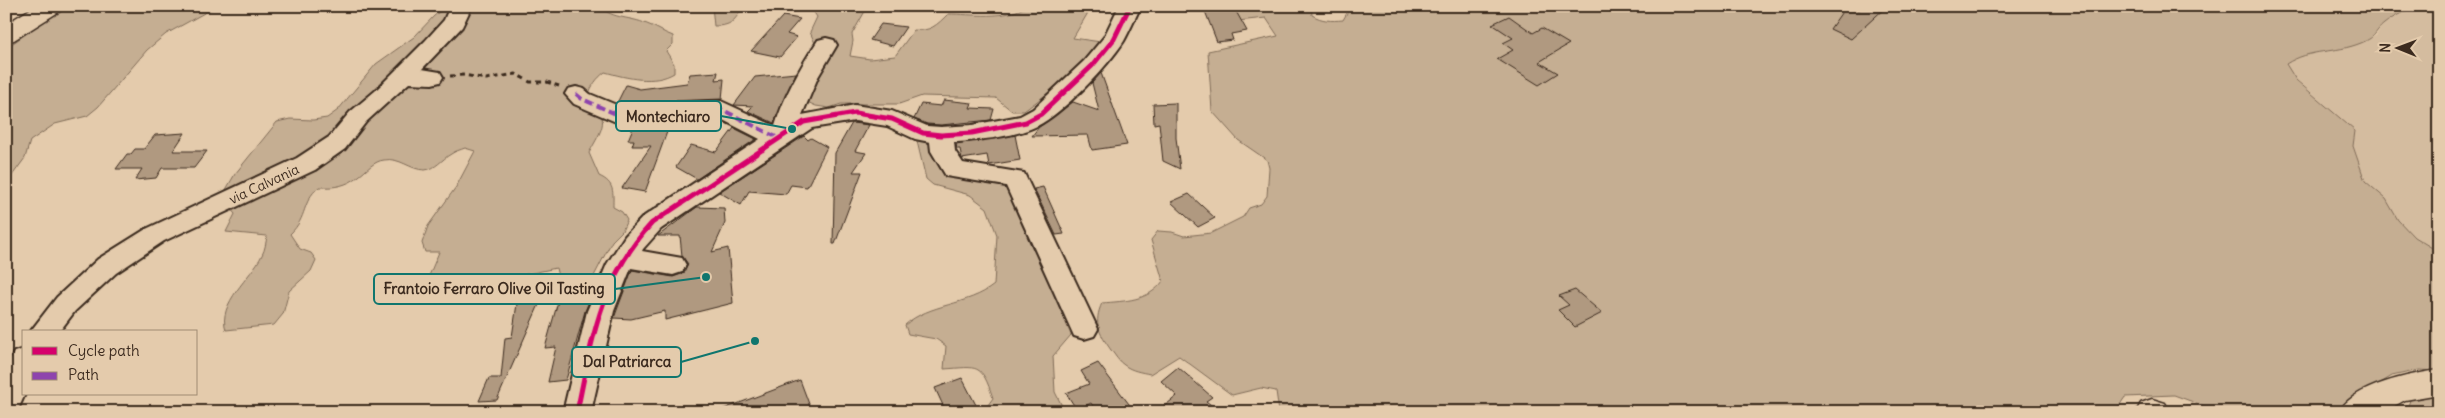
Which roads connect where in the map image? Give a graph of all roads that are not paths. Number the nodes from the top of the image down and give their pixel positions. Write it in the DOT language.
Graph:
graph roads {
  1 [pos="52,6"];
  2 [pos="461,6"];
  3 [pos="1130,6"];
  4 [pos="6,36"];
  5 [pos="826,45"];
  6 [pos="402,76"];
  7 [pos="432,77"];
  8 [pos="576,94"];
  9 [pos="941,135"];
  10 [pos="781,136"];
  11 [pos="624,258"];
  12 [pos="673,264"];
  13 [pos="45,330"];
  14 [pos="1084,330"];
  15 [pos="6,356"];
  16 [pos="22,359"];
  17 [pos="22,365"];
  18 [pos="2439,382"];
  19 [pos="6,405"];
  20 [pos="577,412"];
  21 [pos="2355,412"];
  1 -- 4 [label="main road"];
  2 -- 6 [label="street, via Calvania"];
  3 -- 9 [label="street"];
  5 -- 10 [label="street"];
  6 -- 7 [label="street"];
  6 -- 13 [label="street, via Calvania"];
  8 -- 10 [label="street"];
  9 -- 10 [label="street"];
  9 -- 14 [label="street"];
  10 -- 11 [label="street"];
  11 -- 12 [label="street"];
  11 -- 20 [label="street"];
  15 -- 16 [label="street"];
  17 -- 19 [label="street"];
  18 -- 21 [label="main road"];
}
